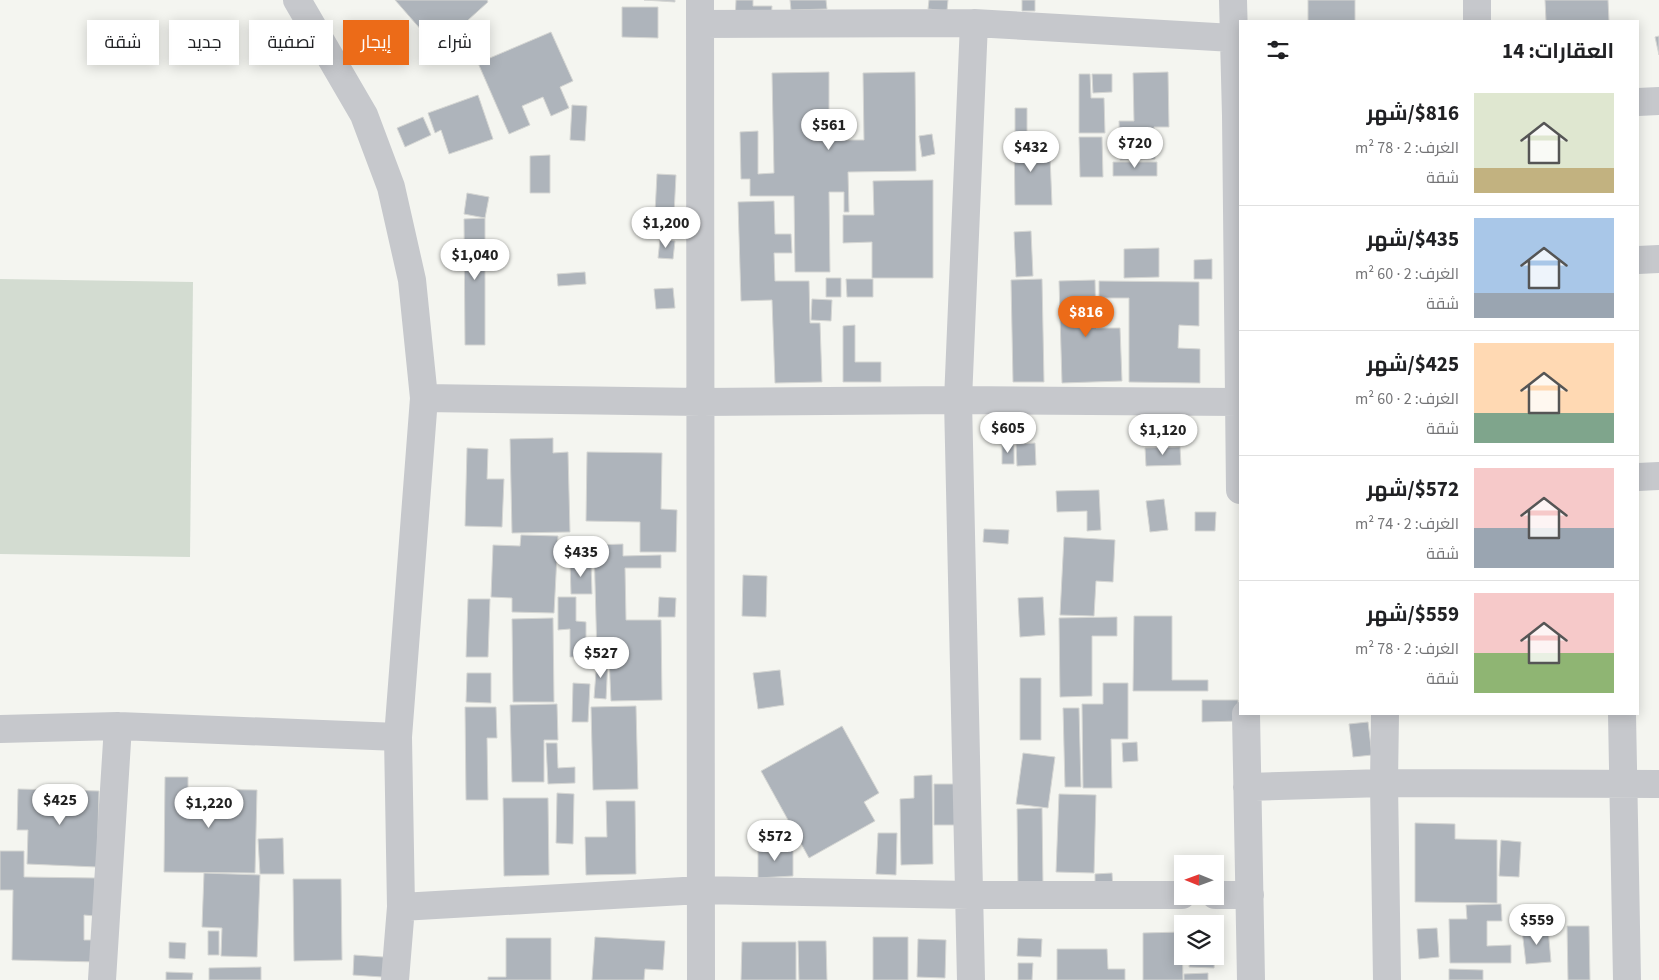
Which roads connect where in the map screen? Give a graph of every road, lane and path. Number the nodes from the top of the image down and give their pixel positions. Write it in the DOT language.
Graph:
graph roads {
  1 [pos="1232,0"];
  2 [pos="1477,0"];
  3 [pos="299,1"];
  4 [pos="700,12"];
  5 [pos="1477,20"];
  6 [pos="974,23"];
  7 [pos="1233,38"];
  8 [pos="1659,101"];
  9 [pos="1639,102"];
  10 [pos="1238,116"];
  11 [pos="1639,260"];
  12 [pos="1659,260"];
  13 [pos="424,398"];
  14 [pos="958,400"];
  15 [pos="701,402"];
  16 [pos="1239,402"];
  17 [pos="1659,476"];
  18 [pos="1639,477"];
  19 [pos="1246,715"];
  20 [pos="1385,715"];
  21 [pos="1622,715"];
  22 [pos="118,726"];
  23 [pos="0,728"];
  24 [pos="398,737"];
  25 [pos="1384,783"];
  26 [pos="1659,784"];
  27 [pos="1624,785"];
  28 [pos="1248,787"];
  29 [pos="701,890"];
  30 [pos="969,895"];
  31 [pos="1174,895"];
  32 [pos="1224,895"];
  33 [pos="1250,895"];
  34 [pos="401,907"];
  35 [pos="102,980"];
  36 [pos="395,980"];
  37 [pos="701,980"];
  38 [pos="971,980"];
  39 [pos="1251,980"];
  40 [pos="1388,980"];
  41 [pos="1627,980"];
  1 -- 7 [label="street"];
  2 -- 5 [label="street"];
  3 -- 13 [label="street"];
  4 -- 6 [label="street"];
  4 -- 15 [label="street"];
  6 -- 7 [label="street"];
  6 -- 14 [label="street"];
  7 -- 10 [label="street"];
  8 -- 9 [label="street"];
  10 -- 16 [label="street"];
  11 -- 12 [label="street"];
  13 -- 15 [label="street"];
  13 -- 24 [label="street"];
  14 -- 15 [label="street"];
  14 -- 16 [label="street"];
  14 -- 30 [label="street"];
  15 -- 29 [label="street"];
  17 -- 18 [label="street"];
  19 -- 28 [label="street"];
  20 -- 25 [label="street"];
  21 -- 27 [label="street"];
  22 -- 23 [label="street"];
  22 -- 24 [label="street"];
  22 -- 35 [label="street"];
  24 -- 34 [label="street"];
  25 -- 27 [label="street"];
  25 -- 28 [label="street"];
  25 -- 40 [label="street"];
  26 -- 27 [label="street"];
  27 -- 41 [label="street"];
  28 -- 33 [label="street"];
  29 -- 30 [label="street"];
  29 -- 34 [label="street"];
  29 -- 37 [label="street"];
  30 -- 31 [label="street"];
  30 -- 38 [label="street"];
  32 -- 33 [label="street"];
  33 -- 39 [label="street"];
  34 -- 36 [label="street"];
}
